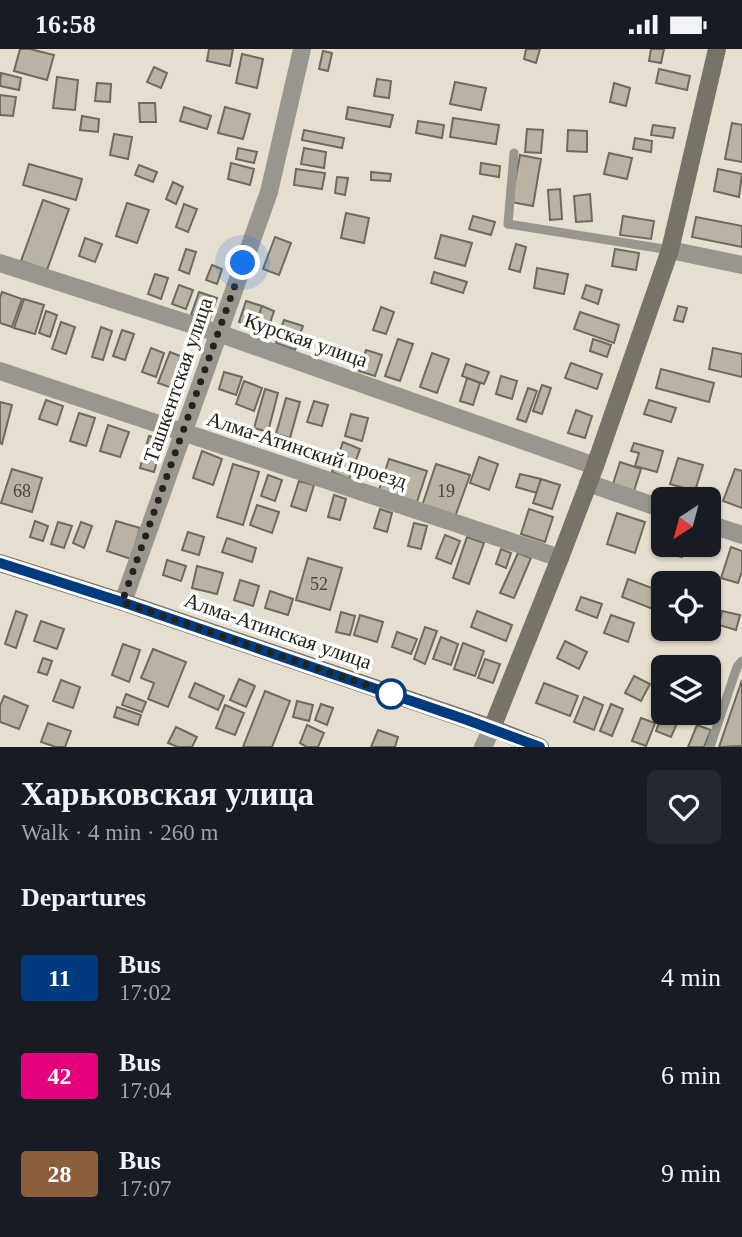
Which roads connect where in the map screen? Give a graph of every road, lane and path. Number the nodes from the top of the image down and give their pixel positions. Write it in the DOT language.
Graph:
graph roads {
  1 [pos="302,49"];
  2 [pos="717,49"];
  3 [pos="514,153"];
  4 [pos="670,250"];
  5 [pos="0,263"];
  6 [pos="742,265"];
  7 [pos="218,333"];
  8 [pos="0,371"];
  9 [pos="184,432"];
  10 [pos="595,465"];
  11 [pos="588,483"];
  12 [pos="651,505"];
  13 [pos="721,528"];
  14 [pos="742,535"];
  15 [pos="560,558"];
  16 [pos="0,563"];
  17 [pos="122,602"];
  18 [pos="742,661"];
  19 [pos="492,728"];
  20 [pos="483,747"];
  21 [pos="540,747"];
  22 [pos="710,747"];
  1 -- 7 [label="street, Ташкентская улица"];
  2 -- 4 [label="street"];
  3 -- 4 [label="lane"];
  4 -- 6 [label="street"];
  4 -- 10 [label="street"];
  5 -- 7 [label="street, Курская улица"];
  7 -- 9 [label="street, Ташкентская улица"];
  7 -- 10 [label="street, Курская улица"];
  8 -- 9 [label="street, Алма-Атинский проезд"];
  9 -- 15 [label="street, Алма-Атинский проезд"];
  9 -- 17 [label="street, Ташкентская улица"];
  10 -- 11 [label="street"];
  11 -- 12 [label="street"];
  11 -- 15 [label="street"];
  13 -- 14 [label="street"];
  15 -- 19 [label="street"];
  16 -- 17 [label="street, Алма-Атинская улица"];
  17 -- 19 [label="street, Алма-Атинская улица"];
  18 -- 22 [label="lane"];
  19 -- 20 [label="street"];
  19 -- 21 [label="street, Алма-Атинская улица"];
}
